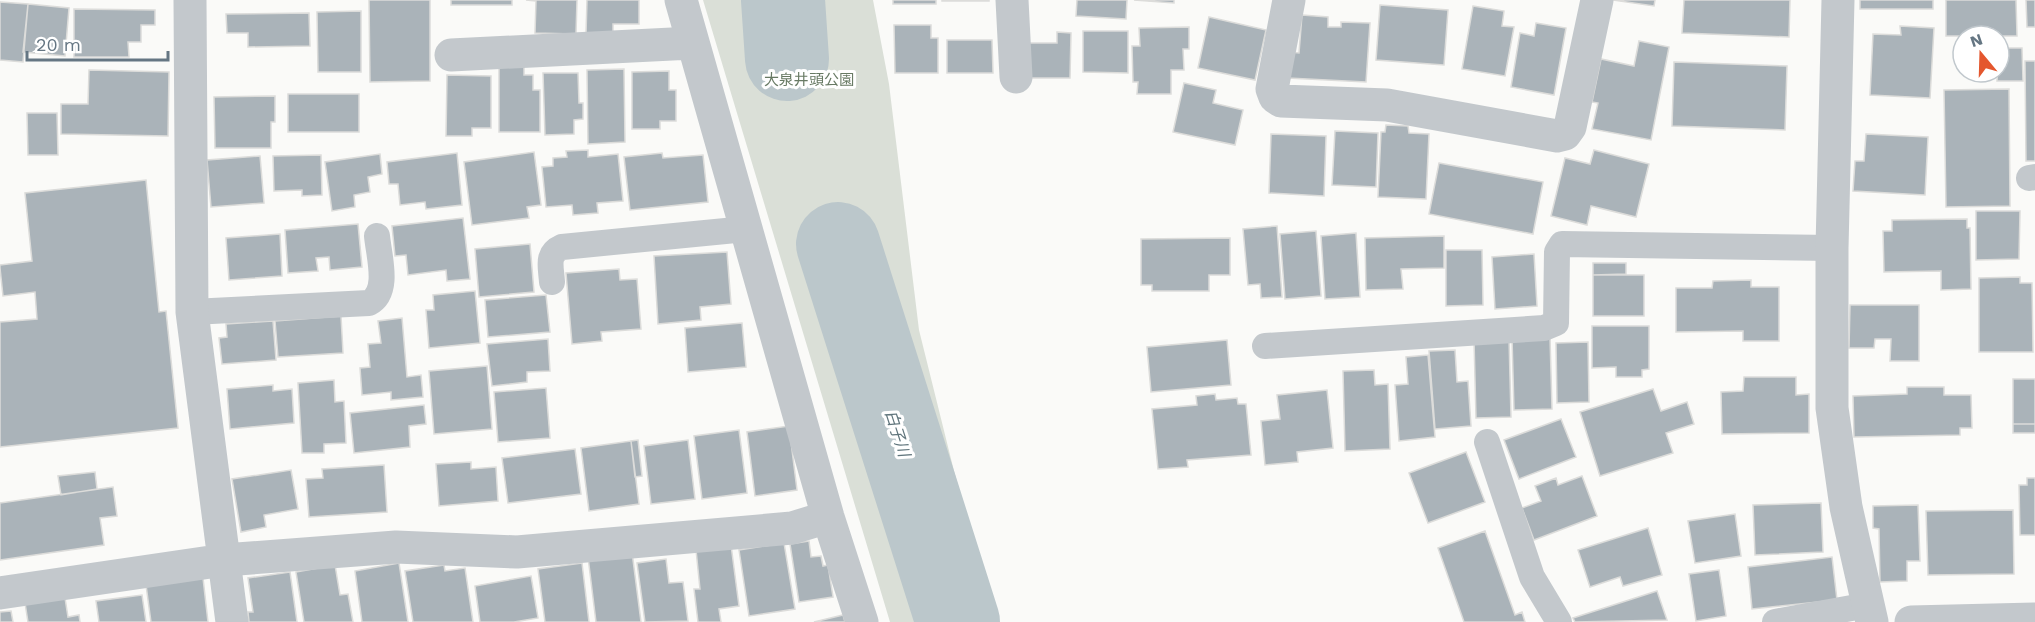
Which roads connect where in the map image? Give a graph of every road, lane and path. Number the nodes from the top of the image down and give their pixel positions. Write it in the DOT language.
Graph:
graph roads {
  1 [pos="190,0"];
  2 [pos="681,0"];
  3 [pos="1012,0"];
  4 [pos="1290,0"];
  5 [pos="1597,0"];
  6 [pos="1838,0"];
  7 [pos="692,44"];
  8 [pos="451,56"];
  9 [pos="1016,77"];
  10 [pos="746,229"];
  11 [pos="377,236"];
  12 [pos="1832,248"];
  13 [pos="552,282"];
  14 [pos="192,312"];
  15 [pos="1265,346"];
  16 [pos="1487,442"];
  17 [pos="828,518"];
  18 [pos="224,560"];
  19 [pos="0,593"];
  20 [pos="1870,613"];
  21 [pos="2035,619"];
  22 [pos="232,622"];
  23 [pos="862,622"];
  24 [pos="1559,622"];
  25 [pos="1775,622"];
  26 [pos="1911,622"];
  1 -- 14 [label="street"];
  2 -- 7 [label="street"];
  3 -- 9 [label="street"];
  4 -- 5 [label="street"];
  6 -- 12 [label="street"];
  7 -- 8 [label="street"];
  7 -- 10 [label="street"];
  10 -- 13 [label="lane"];
  10 -- 17 [label="street"];
  11 -- 14 [label="lane"];
  12 -- 15 [label="lane"];
  12 -- 20 [label="street"];
  14 -- 18 [label="street"];
  16 -- 24 [label="lane"];
  17 -- 18 [label="street"];
  17 -- 23 [label="street"];
  18 -- 19 [label="street"];
  18 -- 22 [label="street"];
  20 -- 25 [label="lane"];
  21 -- 26 [label="street"];
}
